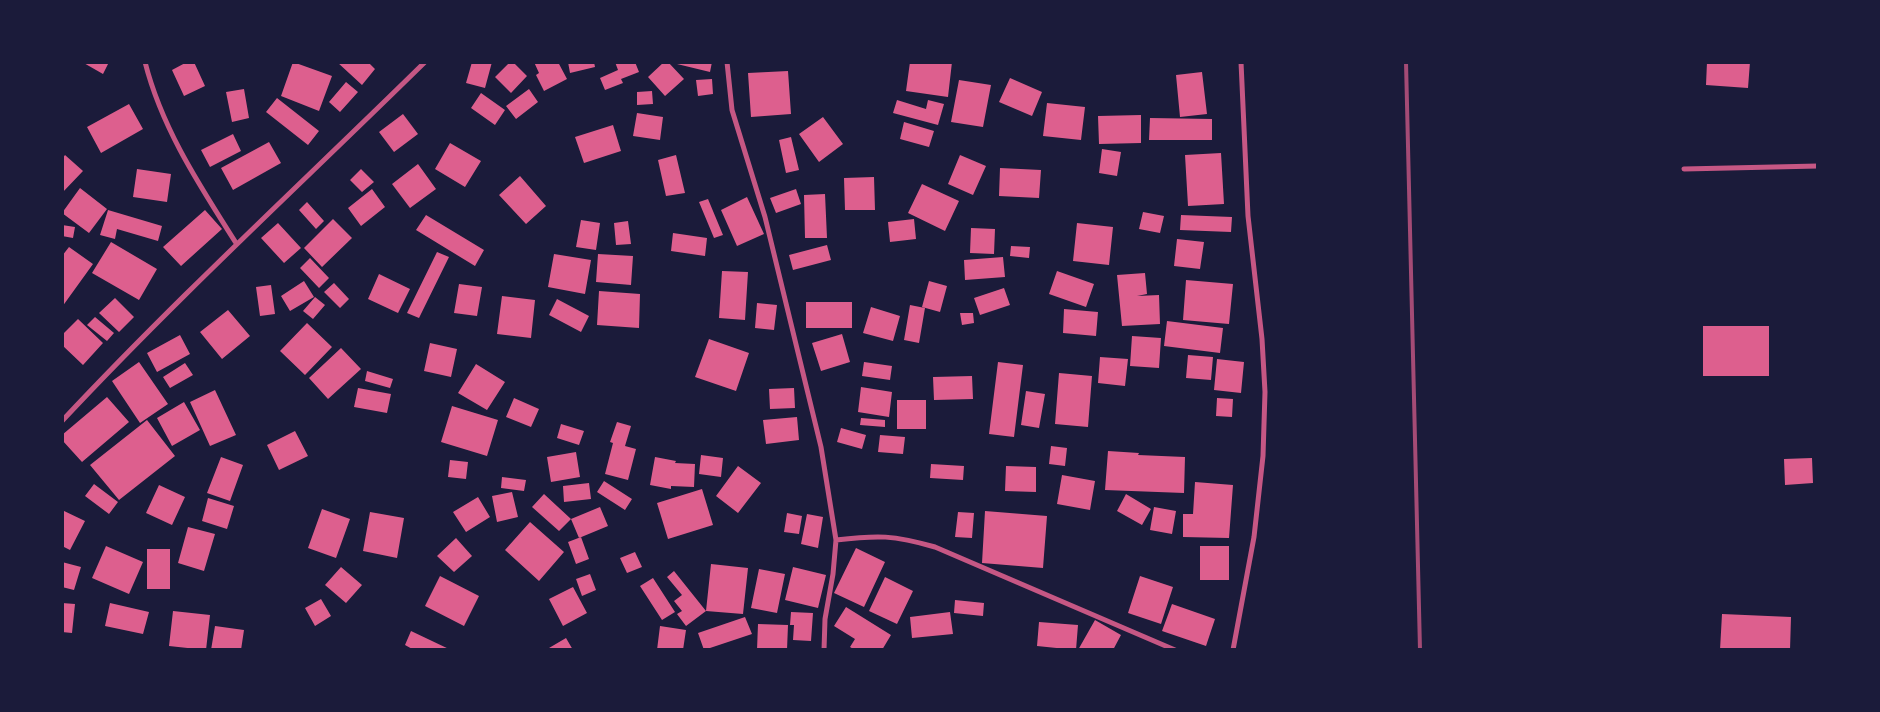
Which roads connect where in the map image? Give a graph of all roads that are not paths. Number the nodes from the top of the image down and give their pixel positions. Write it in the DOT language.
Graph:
graph roads {
  1 [pos="145,62"];
  2 [pos="425,62"];
  3 [pos="727,62"];
  4 [pos="1241,62"];
  5 [pos="1818,166"];
  6 [pos="1684,169"];
  7 [pos="236,243"];
  8 [pos="62,421"];
  9 [pos="836,540"];
  10 [pos="824,650"];
  11 [pos="1175,650"];
  12 [pos="1234,650"];
  1 -- 7 [label="street"];
  2 -- 7 [label="street"];
  3 -- 9 [label="street"];
  4 -- 12 [label="street"];
  5 -- 6 [label="street"];
  7 -- 8 [label="street"];
  9 -- 10 [label="street"];
  9 -- 11 [label="street"];
}
